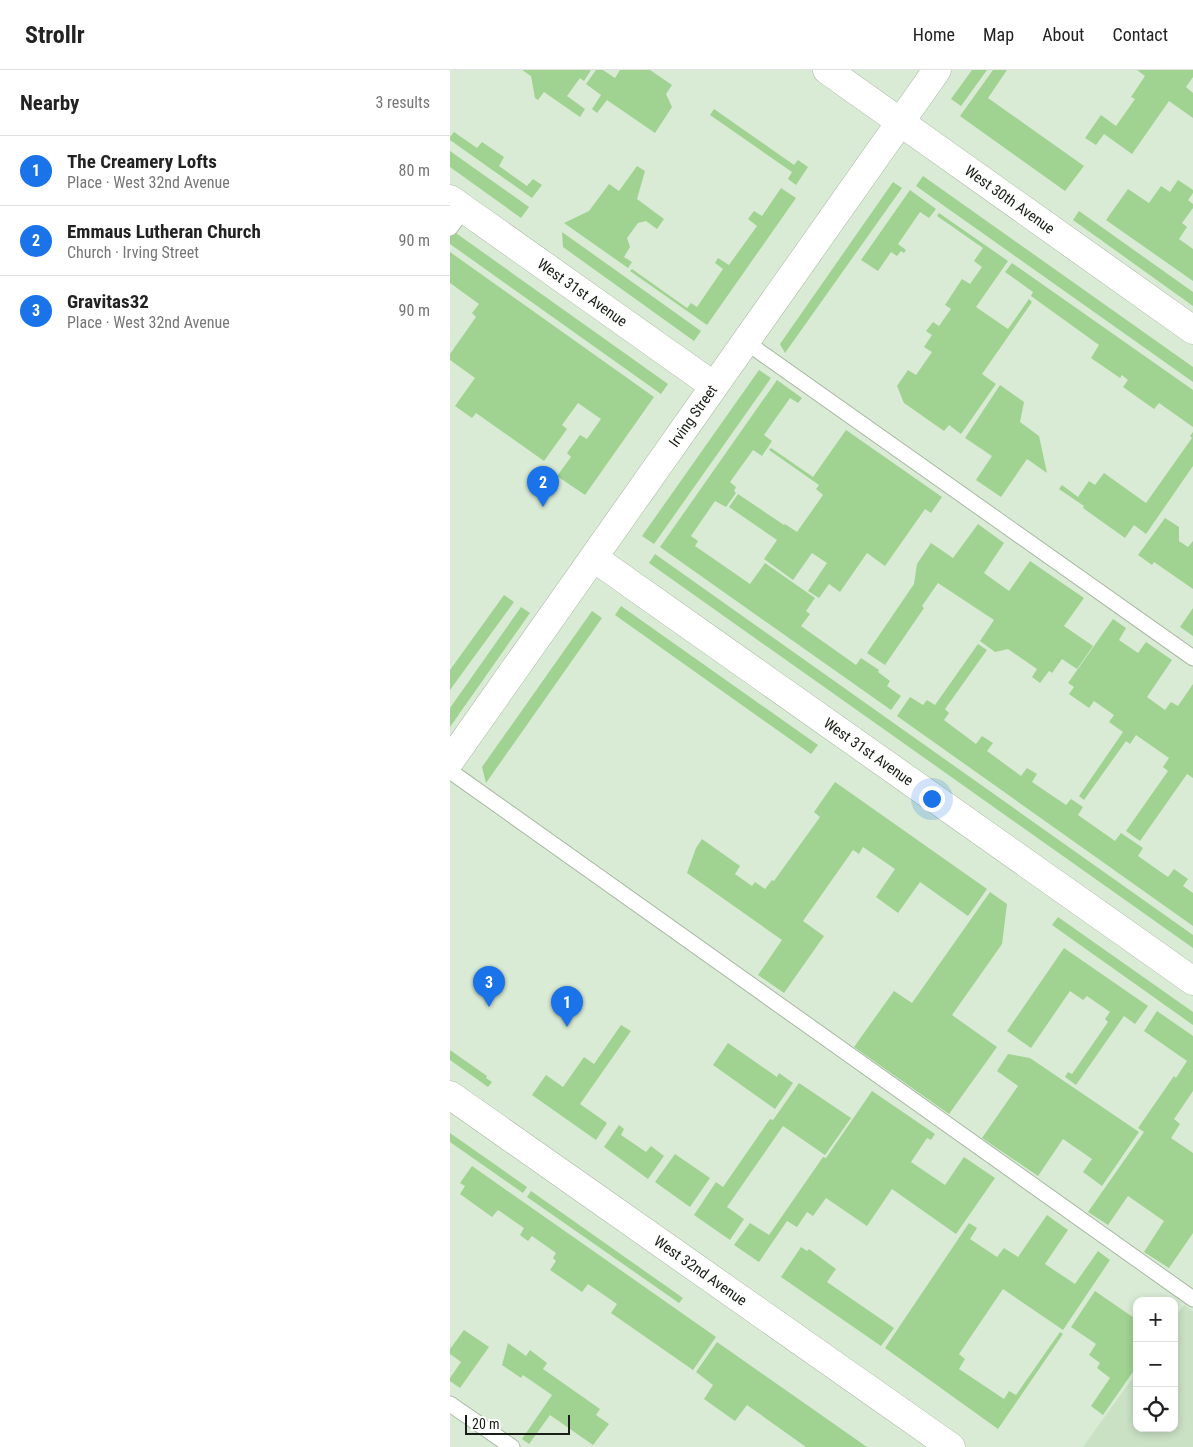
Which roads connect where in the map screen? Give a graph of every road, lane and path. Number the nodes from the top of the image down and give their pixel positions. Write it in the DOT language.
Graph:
graph roads {
  1 [pos="827,70"];
  2 [pos="938,70"];
  3 [pos="901,122"];
  4 [pos="455,212"];
  5 [pos="1193,330"];
  6 [pos="746,342"];
  7 [pos="714,386"];
  8 [pos="594,558"];
  9 [pos="1193,658"];
  10 [pos="450,761"];
  11 [pos="450,771"];
  12 [pos="1193,982"];
  13 [pos="450,1095"];
  14 [pos="1193,1299"];
  15 [pos="450,1404"];
  16 [pos="512,1447"];
  17 [pos="951,1447"];
  1 -- 3 [label="street, West 30th Avenue"];
  2 -- 3 [label="street, Irving Street"];
  3 -- 5 [label="street, West 30th Avenue"];
  3 -- 6 [label="street, Irving Street"];
  4 -- 7 [label="street, West 31st Avenue"];
  6 -- 7 [label="street, Irving Street"];
  6 -- 9 [label="lane"];
  7 -- 8 [label="street, Irving Street"];
  8 -- 10 [label="street, Irving Street"];
  8 -- 12 [label="street, West 31st Avenue"];
  11 -- 14 [label="lane"];
  13 -- 17 [label="street, West 32nd Avenue"];
  15 -- 16 [label="lane"];
}
